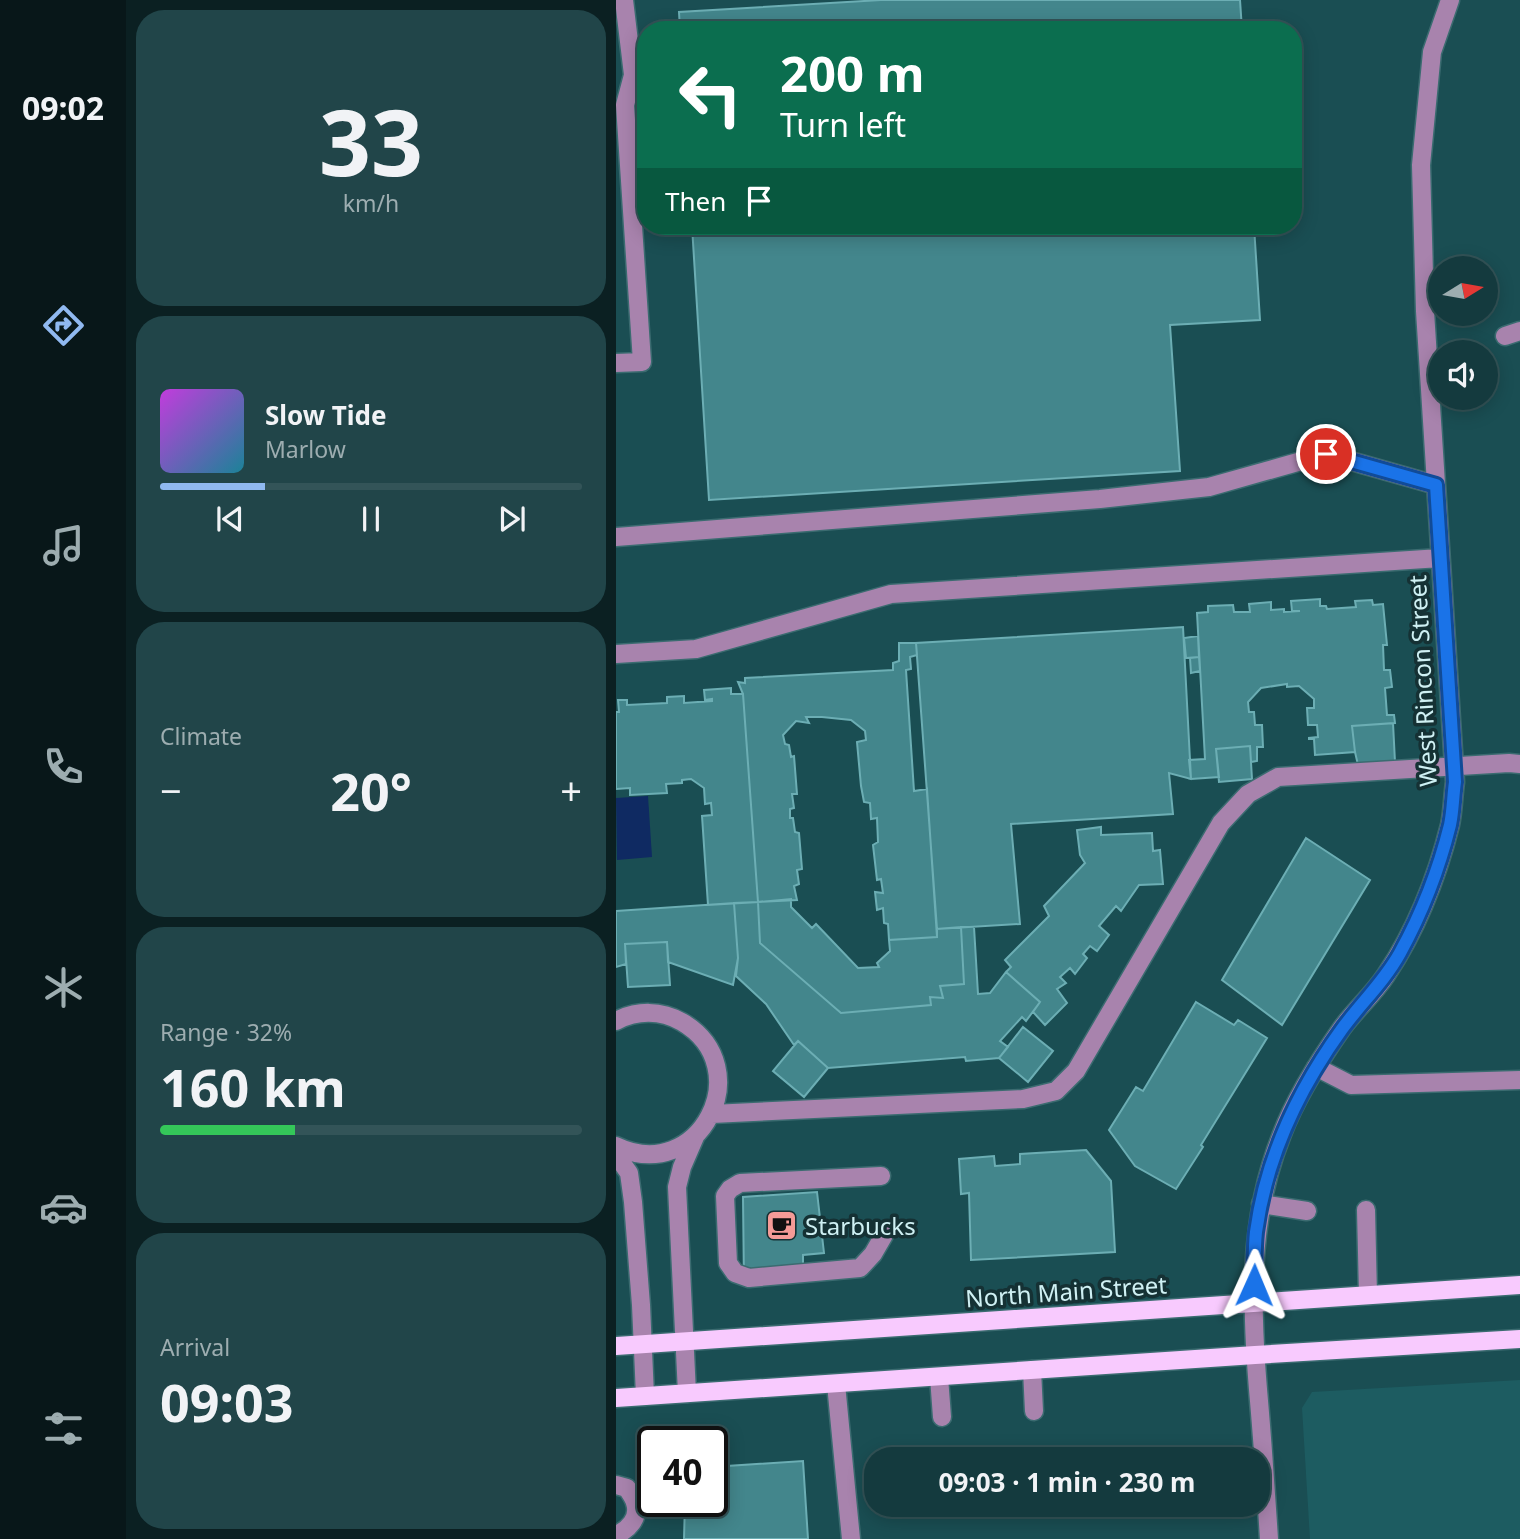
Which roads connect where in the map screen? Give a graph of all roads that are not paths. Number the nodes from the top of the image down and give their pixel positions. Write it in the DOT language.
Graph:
graph roads {
  1 [pos="624,0"];
  2 [pos="1450,0"];
  3 [pos="622,41"];
  4 [pos="616,363"];
  5 [pos="1436,485"];
  6 [pos="616,537"];
  7 [pos="1440,558"];
  8 [pos="616,654"];
  9 [pos="1520,764"];
  10 [pos="1454,767"];
  11 [pos="616,1021"];
  12 [pos="1316,1067"];
  13 [pos="1520,1080"];
  14 [pos="712,1114"];
  15 [pos="695,1136"];
  16 [pos="616,1146"];
  17 [pos="616,1155"];
  18 [pos="881,1176"];
  19 [pos="1261,1204"];
  20 [pos="1366,1210"];
  21 [pos="1307,1211"];
  22 [pos="884,1236"];
  23 [pos="1520,1285"];
  24 [pos="1368,1294"];
  25 [pos="1254,1303"];
  26 [pos="1520,1339"];
  27 [pos="685,1342"];
  28 [pos="643,1345"];
  29 [pos="616,1346"];
  30 [pos="1255,1355"];
  31 [pos="1032,1370"];
  32 [pos="939,1377"];
  33 [pos="836,1384"];
  34 [pos="687,1392"];
  35 [pos="645,1396"];
  36 [pos="616,1398"];
  37 [pos="1034,1411"];
  38 [pos="942,1417"];
  39 [pos="616,1485"];
  40 [pos="616,1535"];
  41 [pos="851,1539"];
  42 [pos="1269,1539"];
  1 -- 3 [label="street"];
  2 -- 5 [label="street, West Rincon Street"];
  3 -- 4 [label="street"];
  5 -- 6 [label="street"];
  5 -- 7 [label="street, West Rincon Street"];
  7 -- 8 [label="street"];
  7 -- 10 [label="street, West Rincon Street"];
  9 -- 10 [label="street"];
  10 -- 12 [label="street, West Rincon Street"];
  10 -- 14 [label="street"];
  11 -- 14 [label="street"];
  12 -- 13 [label="street"];
  12 -- 19 [label="street, West Rincon Street"];
  14 -- 15 [label="street"];
  15 -- 16 [label="street"];
  15 -- 27 [label="street"];
  17 -- 28 [label="street"];
  18 -- 22 [label="street"];
  19 -- 21 [label="street"];
  19 -- 25 [label="street, West Rincon Street"];
  20 -- 24 [label="street"];
  23 -- 24 [label="main road, North Main Street"];
  24 -- 25 [label="main road, North Main Street"];
  25 -- 27 [label="main road, North Main Street"];
  25 -- 30 [label="street, West Rincon Street"];
  26 -- 30 [label="main road"];
  27 -- 28 [label="main road, North Main Street"];
  27 -- 34 [label="street"];
  28 -- 29 [label="main road, North Main Street"];
  28 -- 35 [label="street"];
  30 -- 31 [label="main road"];
  30 -- 42 [label="street, West Rincon Street"];
  31 -- 32 [label="main road"];
  31 -- 37 [label="street"];
  32 -- 33 [label="main road"];
  32 -- 38 [label="street"];
  33 -- 34 [label="main road"];
  33 -- 41 [label="street"];
  34 -- 35 [label="main road"];
  35 -- 36 [label="main road"];
  39 -- 40 [label="street"];
}
